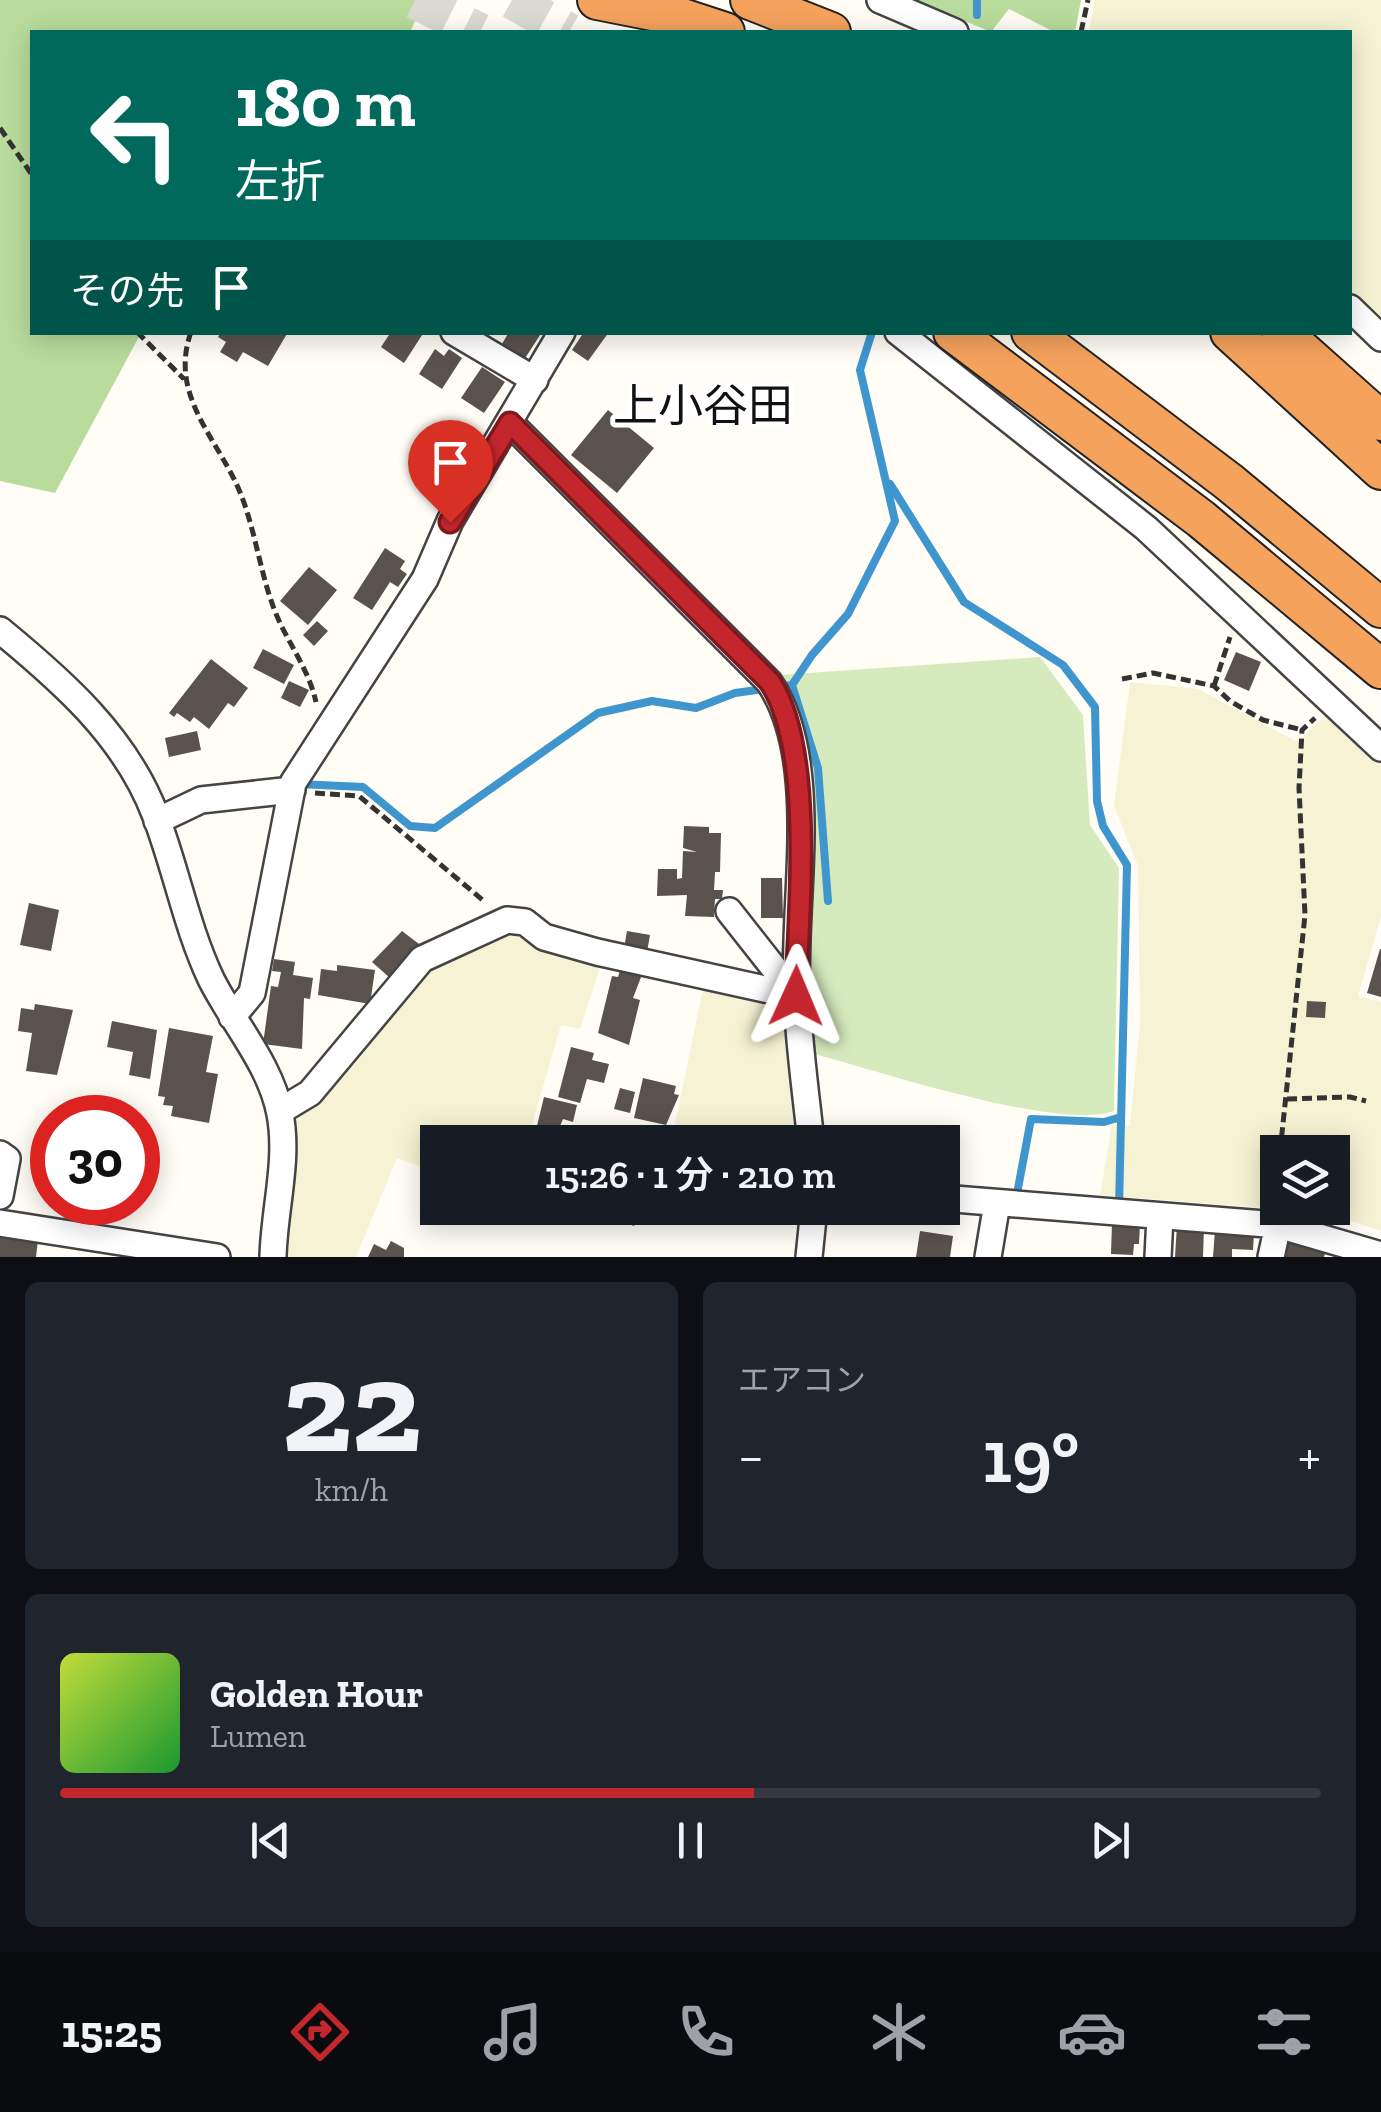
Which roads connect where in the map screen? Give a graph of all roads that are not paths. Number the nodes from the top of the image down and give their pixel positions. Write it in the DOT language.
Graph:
graph roads {
  1 [pos="598,0"];
  2 [pos="750,0"];
  3 [pos="880,0"];
  4 [pos="673,16"];
  5 [pos="718,30"];
  6 [pos="826,30"];
  7 [pos="949,30"];
  8 [pos="1352,310"];
  9 [pos="459,335"];
  10 [pos="560,335"];
  11 [pos="902,335"];
  12 [pos="957,335"];
  13 [pos="1036,335"];
  14 [pos="1233,335"];
  15 [pos="1284,335"];
  16 [pos="1381,338"];
  17 [pos="535,380"];
  18 [pos="1381,421"];
  19 [pos="510,423"];
  20 [pos="1381,470"];
  21 [pos="1381,608"];
  22 [pos="0,630"];
  23 [pos="1381,670"];
  24 [pos="1381,748"];
  25 [pos="292,790"];
  26 [pos="157,820"];
  27 [pos="730,912"];
  28 [pos="796,996"];
  29 [pos="232,1017"];
  30 [pos="280,1111"];
  31 [pos="810,1125"];
  32 [pos="0,1154"];
  33 [pos="0,1196"];
  34 [pos="960,1199"];
  35 [pos="997,1202"];
  36 [pos="1160,1216"];
  37 [pos="0,1223"];
  38 [pos="1260,1224"];
  39 [pos="812,1225"];
  40 [pos="1274,1225"];
  41 [pos="1381,1255"];
  42 [pos="216,1257"];
  43 [pos="273,1257"];
  44 [pos="809,1257"];
  45 [pos="988,1257"];
  46 [pos="1158,1257"];
  47 [pos="1272,1257"];
  1 -- 4 [label="highway"];
  2 -- 6 [label="highway"];
  3 -- 7 [label="street"];
  4 -- 5 [label="highway"];
  8 -- 16 [label="street"];
  9 -- 17 [label="street"];
  10 -- 17 [label="street"];
  11 -- 24 [label="street"];
  12 -- 23 [label="highway"];
  13 -- 21 [label="highway"];
  14 -- 20 [label="highway"];
  15 -- 18 [label="highway"];
  17 -- 19 [label="street"];
  19 -- 25 [label="street"];
  19 -- 28 [label="street"];
  22 -- 26 [label="street"];
  25 -- 26 [label="street"];
  25 -- 29 [label="street"];
  26 -- 29 [label="street"];
  27 -- 28 [label="street"];
  28 -- 30 [label="street"];
  28 -- 31 [label="street"];
  29 -- 30 [label="street"];
  30 -- 43 [label="street"];
  32 -- 33 [label="street"];
  34 -- 35 [label="street"];
  35 -- 36 [label="street"];
  35 -- 45 [label="street"];
  36 -- 38 [label="street"];
  36 -- 46 [label="street"];
  37 -- 42 [label="street"];
  39 -- 44 [label="street"];
  40 -- 41 [label="street"];
  40 -- 47 [label="street"];
}
